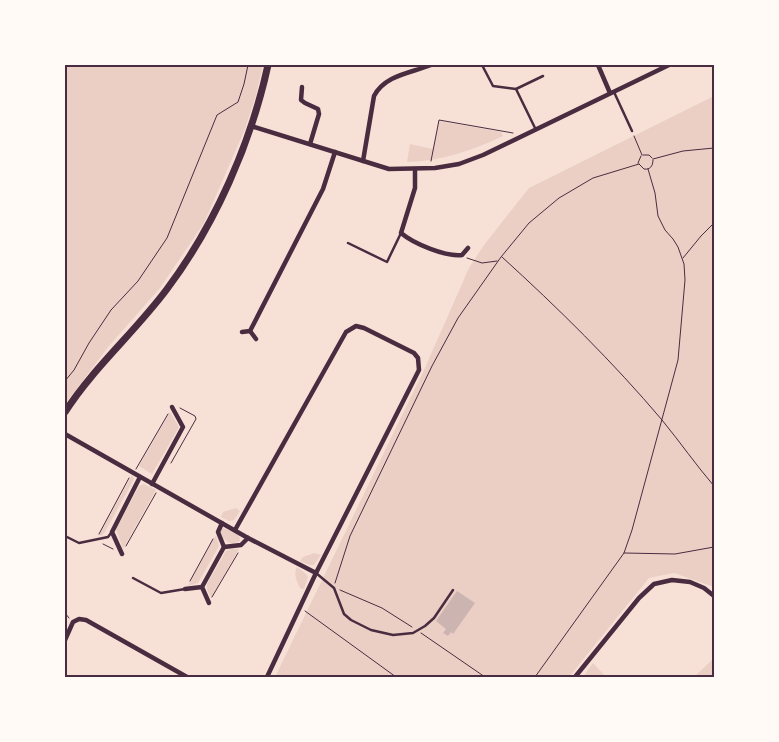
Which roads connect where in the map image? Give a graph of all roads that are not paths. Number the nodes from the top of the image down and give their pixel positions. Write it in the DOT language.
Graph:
graph roads {
  1 [pos="268,65"];
  2 [pos="431,65"];
  3 [pos="482,65"];
  4 [pos="598,65"];
  5 [pos="668,65"];
  6 [pos="543,76"];
  7 [pos="302,87"];
  8 [pos="516,89"];
  9 [pos="612,93"];
  10 [pos="251,126"];
  11 [pos="536,130"];
  12 [pos="632,131"];
  13 [pos="310,144"];
  14 [pos="335,152"];
  15 [pos="363,161"];
  16 [pos="415,170"];
  17 [pos="402,233"];
  18 [pos="348,243"];
  19 [pos="468,248"];
  20 [pos="250,331"];
  21 [pos="242,332"];
  22 [pos="256,339"];
  23 [pos="172,407"];
  24 [pos="65,412"];
  25 [pos="65,434"];
  26 [pos="140,477"];
  27 [pos="152,484"];
  28 [pos="222,523"];
  29 [pos="235,530"];
  30 [pos="112,532"];
  31 [pos="65,536"];
  32 [pos="248,538"];
  33 [pos="224,547"];
  34 [pos="122,554"];
  35 [pos="316,574"];
  36 [pos="133,578"];
  37 [pos="202,587"];
  38 [pos="185,589"];
  39 [pos="453,590"];
  40 [pos="714,596"];
  41 [pos="209,603"];
  42 [pos="65,640"];
  43 [pos="187,677"];
  44 [pos="267,677"];
  45 [pos="575,677"];
  1 -- 10 [label="main road"];
  2 -- 15 [label="street"];
  3 -- 8 [label="lane"];
  4 -- 9 [label="street"];
  5 -- 9 [label="street"];
  6 -- 8 [label="lane"];
  7 -- 13 [label="street"];
  8 -- 11 [label="lane"];
  9 -- 11 [label="street"];
  9 -- 12 [label="lane"];
  10 -- 13 [label="street"];
  10 -- 24 [label="main road"];
  11 -- 16 [label="street"];
  13 -- 14 [label="street"];
  14 -- 15 [label="street"];
  14 -- 20 [label="street"];
  15 -- 16 [label="street"];
  16 -- 17 [label="street"];
  17 -- 18 [label="lane"];
  17 -- 19 [label="street"];
  20 -- 21 [label="street"];
  20 -- 22 [label="street"];
  23 -- 27 [label="street"];
  25 -- 26 [label="street"];
  26 -- 27 [label="street"];
  26 -- 30 [label="street"];
  27 -- 28 [label="street"];
  28 -- 29 [label="street"];
  28 -- 33 [label="street"];
  29 -- 32 [label="street"];
  29 -- 35 [label="street"];
  30 -- 31 [label="lane"];
  30 -- 34 [label="street"];
  32 -- 33 [label="street"];
  32 -- 35 [label="street"];
  33 -- 37 [label="street"];
  35 -- 39 [label="lane"];
  35 -- 44 [label="street"];
  36 -- 38 [label="lane"];
  37 -- 38 [label="street"];
  37 -- 41 [label="street"];
  40 -- 45 [label="street"];
  42 -- 43 [label="street"];
}
